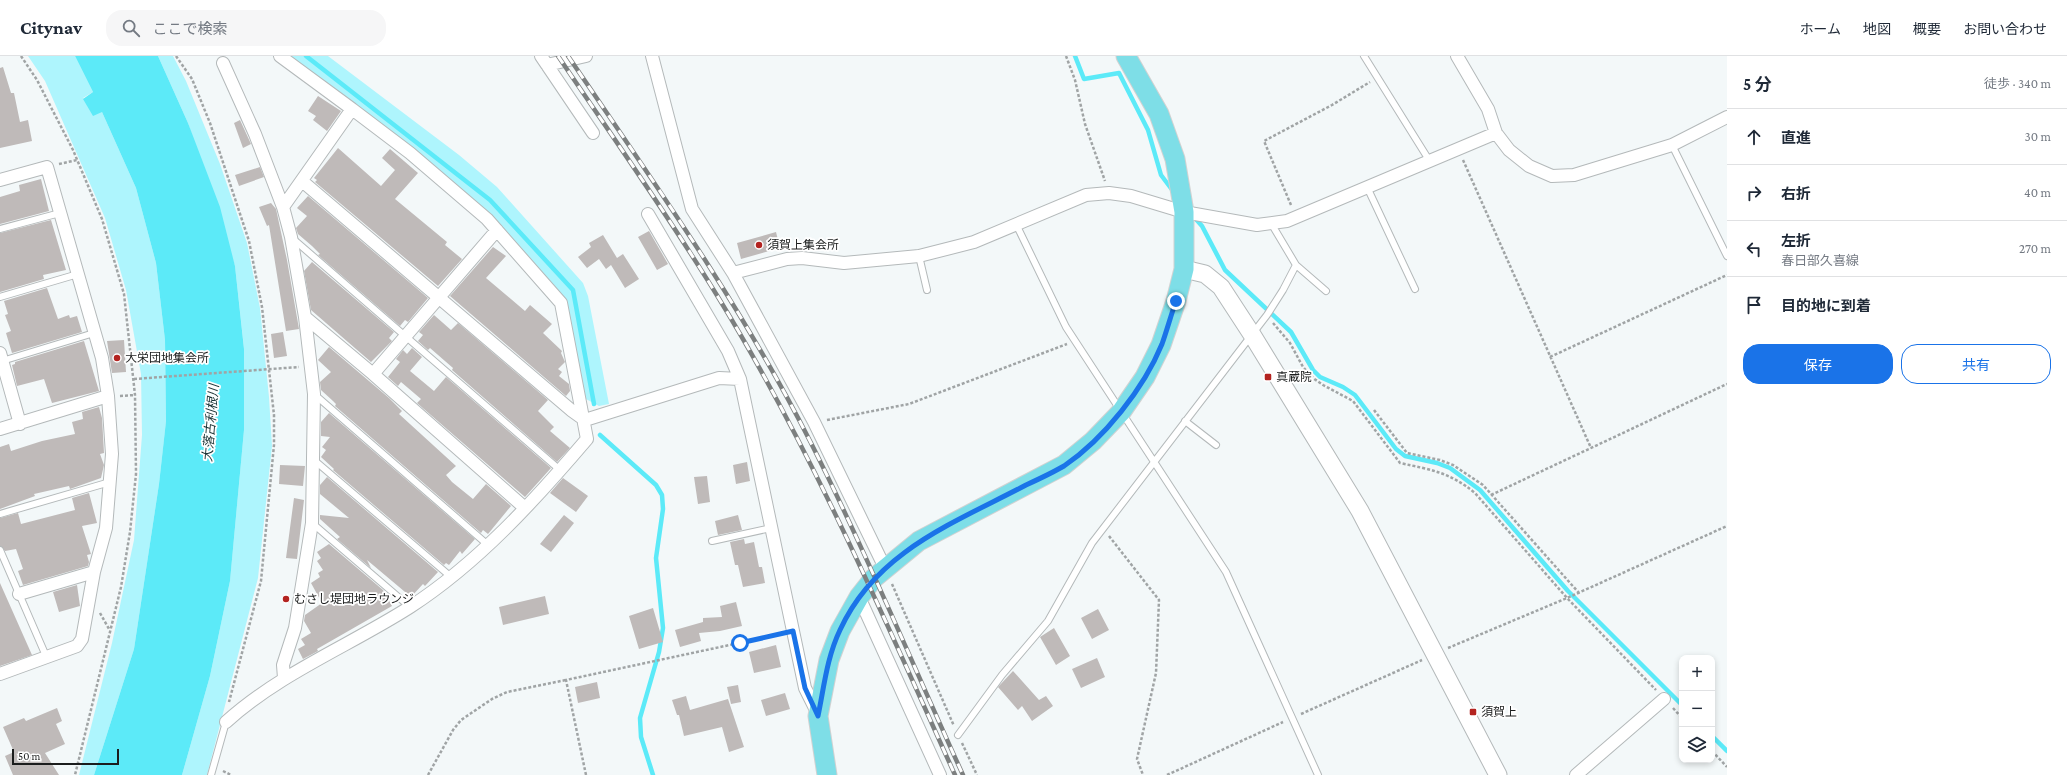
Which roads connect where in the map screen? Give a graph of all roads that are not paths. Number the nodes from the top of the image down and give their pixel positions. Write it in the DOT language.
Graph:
graph roads {
  1 [pos="280,56"];
  2 [pos="586,56"];
  3 [pos="652,56"];
  4 [pos="1126,56"];
  5 [pos="1364,56"];
  6 [pos="1457,56"];
  7 [pos="544,61"];
  8 [pos="223,63"];
  9 [pos="352,108"];
  10 [pos="1727,117"];
  11 [pos="1496,132"];
  12 [pos="593,133"];
  13 [pos="1672,145"];
  14 [pos="1429,160"];
  15 [pos="0,180"];
  16 [pos="302,182"];
  17 [pos="1367,187"];
  18 [pos="283,207"];
  19 [pos="1184,212"];
  20 [pos="60,213"];
  21 [pos="648,214"];
  22 [pos="1271,223"];
  23 [pos="1016,224"];
  24 [pos="0,229"];
  25 [pos="497,230"];
  26 [pos="291,237"];
  27 [pos="919,256"];
  28 [pos="1727,256"];
  29 [pos="1296,265"];
  30 [pos="1184,269"];
  31 [pos="733,273"];
  32 [pos="78,274"];
  33 [pos="1415,289"];
  34 [pos="927,290"];
  35 [pos="1326,291"];
  36 [pos="0,297"];
  37 [pos="438,297"];
  38 [pos="305,317"];
  39 [pos="94,333"];
  40 [pos="1251,333"];
  41 [pos="406,335"];
  42 [pos="1,357"];
  43 [pos="373,374"];
  44 [pos="740,379"];
  45 [pos="314,394"];
  46 [pos="111,396"];
  47 [pos="1121,412"];
  48 [pos="585,420"];
  49 [pos="1185,421"];
  50 [pos="20,424"];
  51 [pos="0,429"];
  52 [pos="1216,445"];
  53 [pos="314,460"];
  54 [pos="1154,462"];
  55 [pos="560,470"];
  56 [pos="111,482"];
  57 [pos="525,508"];
  58 [pos="0,514"];
  59 [pos="312,523"];
  60 [pos="771,528"];
  61 [pos="712,540"];
  62 [pos="488,545"];
  63 [pos="0,550"];
  64 [pos="885,568"];
  65 [pos="94,572"];
  66 [pos="450,576"];
  67 [pos="19,594"];
  68 [pos="859,597"];
  69 [pos="410,607"];
  70 [pos="46,656"];
  71 [pos="0,674"];
  72 [pos="284,678"];
  73 [pos="1664,698"];
  74 [pos="818,716"];
  75 [pos="226,722"];
  76 [pos="958,735"];
  77 [pos="211,775"];
  78 [pos="827,775"];
  79 [pos="940,775"];
  80 [pos="1318,775"];
  81 [pos="1498,775"];
  82 [pos="1576,775"];
  1 -- 9 [label="street"];
  2 -- 7 [label="street"];
  3 -- 31 [label="street"];
  4 -- 19 [label="main road"];
  5 -- 14 [label="lane"];
  6 -- 11 [label="street"];
  7 -- 12 [label="street"];
  8 -- 18 [label="street"];
  9 -- 16 [label="street"];
  9 -- 25 [label="street"];
  10 -- 13 [label="street"];
  11 -- 13 [label="street"];
  11 -- 14 [label="street"];
  13 -- 28 [label="lane"];
  14 -- 17 [label="street"];
  15 -- 20 [label="street"];
  16 -- 18 [label="street"];
  16 -- 37 [label="street"];
  17 -- 22 [label="street"];
  17 -- 33 [label="lane"];
  18 -- 26 [label="street"];
  19 -- 22 [label="street"];
  19 -- 23 [label="street"];
  19 -- 30 [label="main road"];
  20 -- 24 [label="lane"];
  20 -- 32 [label="street"];
  21 -- 44 [label="street"];
  22 -- 29 [label="lane"];
  23 -- 27 [label="street"];
  23 -- 47 [label="lane"];
  25 -- 37 [label="street"];
  25 -- 48 [label="street"];
  26 -- 38 [label="street"];
  26 -- 41 [label="lane"];
  27 -- 31 [label="street"];
  27 -- 34 [label="lane"];
  29 -- 35 [label="lane"];
  29 -- 40 [label="lane"];
  30 -- 40 [label="street"];
  30 -- 47 [label="main road"];
  31 -- 64 [label="street"];
  32 -- 36 [label="lane"];
  32 -- 39 [label="street"];
  37 -- 41 [label="street"];
  37 -- 48 [label="street"];
  38 -- 43 [label="street"];
  38 -- 45 [label="street"];
  39 -- 42 [label="lane"];
  39 -- 46 [label="street"];
  40 -- 49 [label="lane"];
  40 -- 81 [label="street"];
  41 -- 43 [label="street"];
  41 -- 55 [label="lane"];
  42 -- 50 [label="street"];
  43 -- 57 [label="street"];
  44 -- 48 [label="street"];
  44 -- 60 [label="street"];
  45 -- 53 [label="street"];
  45 -- 62 [label="lane"];
  46 -- 50 [label="street"];
  46 -- 56 [label="street"];
  47 -- 54 [label="lane"];
  47 -- 64 [label="main road"];
  48 -- 55 [label="street"];
  49 -- 52 [label="lane"];
  49 -- 54 [label="lane"];
  50 -- 51 [label="street"];
  53 -- 59 [label="street"];
  53 -- 66 [label="lane"];
  54 -- 76 [label="lane"];
  54 -- 80 [label="lane"];
  55 -- 57 [label="street"];
  56 -- 58 [label="lane"];
  56 -- 65 [label="street"];
  57 -- 62 [label="street"];
  59 -- 69 [label="lane"];
  59 -- 72 [label="street"];
  60 -- 61 [label="lane"];
  60 -- 74 [label="street"];
  62 -- 66 [label="street"];
  63 -- 67 [label="lane"];
  64 -- 68 [label="main road"];
  65 -- 67 [label="street"];
  65 -- 70 [label="street"];
  66 -- 69 [label="street"];
  67 -- 70 [label="lane"];
  68 -- 74 [label="main road"];
  68 -- 79 [label="street"];
  69 -- 72 [label="street"];
  70 -- 71 [label="street"];
  72 -- 75 [label="street"];
  73 -- 82 [label="street"];
  74 -- 78 [label="main road"];
  75 -- 77 [label="lane"];
}
